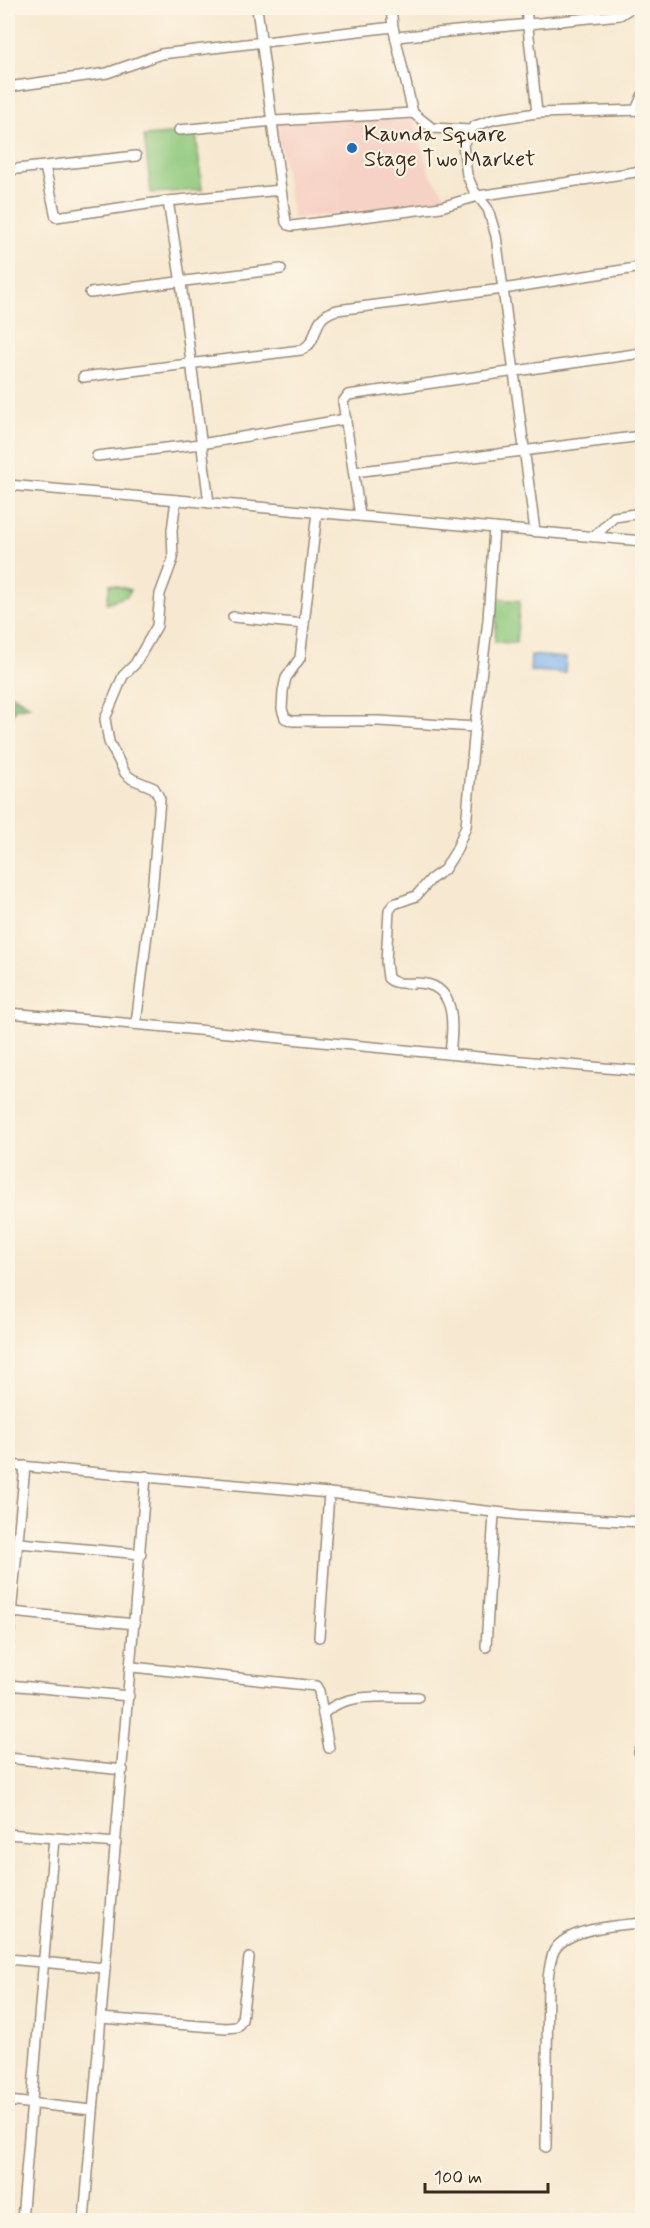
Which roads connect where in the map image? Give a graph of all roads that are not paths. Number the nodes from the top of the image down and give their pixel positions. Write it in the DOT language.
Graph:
graph roads {
  1 [pos="257,8"];
  2 [pos="391,8"];
  3 [pos="526,8"];
  4 [pos="630,8"];
  5 [pos="528,24"];
  6 [pos="393,27"];
  7 [pos="396,38"];
  8 [pos="262,41"];
  9 [pos="8,87"];
  10 [pos="642,96"];
  11 [pos="639,110"];
  12 [pos="413,113"];
  13 [pos="537,113"];
  14 [pos="273,121"];
  15 [pos="178,130"];
  16 [pos="470,130"];
  17 [pos="136,156"];
  18 [pos="45,167"];
  19 [pos="8,170"];
  20 [pos="642,171"];
  21 [pos="281,190"];
  22 [pos="478,196"];
  23 [pos="168,201"];
  24 [pos="642,267"];
  25 [pos="281,269"];
  26 [pos="181,283"];
  27 [pos="503,289"];
  28 [pos="90,293"];
  29 [pos="642,353"];
  30 [pos="191,364"];
  31 [pos="513,371"];
  32 [pos="82,377"];
  33 [pos="346,419"];
  34 [pos="642,436"];
  35 [pos="201,444"];
  36 [pos="523,451"];
  37 [pos="98,456"];
  38 [pos="354,472"];
  39 [pos="8,485"];
  40 [pos="176,500"];
  41 [pos="209,503"];
  42 [pos="316,513"];
  43 [pos="642,513"];
  44 [pos="360,516"];
  45 [pos="494,528"];
  46 [pos="535,531"];
  47 [pos="594,537"];
  48 [pos="642,541"];
  49 [pos="233,617"];
  50 [pos="304,624"];
  51 [pos="475,727"];
  52 [pos="8,1014"];
  53 [pos="136,1024"];
  54 [pos="450,1054"];
  55 [pos="642,1071"];
  56 [pos="8,1465"];
  57 [pos="25,1466"];
  58 [pos="146,1476"];
  59 [pos="330,1493"];
  60 [pos="494,1513"];
  61 [pos="642,1522"];
  62 [pos="12,1543"];
  63 [pos="141,1554"];
  64 [pos="11,1612"];
  65 [pos="135,1624"];
  66 [pos="319,1637"];
  67 [pos="8,1646"];
  68 [pos="486,1647"];
  69 [pos="132,1667"];
  70 [pos="8,1685"];
  71 [pos="129,1696"];
  72 [pos="418,1697"];
  73 [pos="323,1714"];
  74 [pos="329,1748"];
  75 [pos="8,1758"];
  76 [pos="123,1770"];
  77 [pos="8,1834"];
  78 [pos="54,1838"];
  79 [pos="116,1843"];
  80 [pos="642,1923"];
  81 [pos="249,1958"];
  82 [pos="8,1959"];
  83 [pos="45,1964"];
  84 [pos="105,1968"];
  85 [pos="100,2018"];
  86 [pos="8,2101"];
  87 [pos="32,2103"];
  88 [pos="92,2110"];
  89 [pos="546,2147"];
  90 [pos="22,2220"];
  91 [pos="84,2220"];
  1 -- 8 [label="street"];
  2 -- 6 [label="street"];
  3 -- 5 [label="street"];
  4 -- 5 [label="street"];
  5 -- 7 [label="street"];
  5 -- 13 [label="street"];
  6 -- 7 [label="street"];
  6 -- 8 [label="street"];
  7 -- 12 [label="street"];
  8 -- 9 [label="street"];
  8 -- 14 [label="street"];
  10 -- 11 [label="street"];
  11 -- 13 [label="street"];
  12 -- 14 [label="street"];
  12 -- 16 [label="street"];
  13 -- 16 [label="street"];
  14 -- 15 [label="street"];
  14 -- 21 [label="street"];
  16 -- 22 [label="street"];
  17 -- 18 [label="street"];
  18 -- 19 [label="street"];
  18 -- 23 [label="street"];
  20 -- 22 [label="street"];
  21 -- 22 [label="street"];
  21 -- 23 [label="street"];
  22 -- 27 [label="street"];
  23 -- 26 [label="street"];
  24 -- 27 [label="street"];
  25 -- 26 [label="street"];
  26 -- 28 [label="street"];
  26 -- 30 [label="street"];
  27 -- 30 [label="street"];
  27 -- 31 [label="street"];
  29 -- 31 [label="street"];
  30 -- 32 [label="street"];
  30 -- 35 [label="street"];
  31 -- 33 [label="street"];
  31 -- 36 [label="street"];
  33 -- 35 [label="street"];
  33 -- 38 [label="street"];
  34 -- 36 [label="street"];
  35 -- 37 [label="street"];
  35 -- 41 [label="street"];
  36 -- 38 [label="street"];
  36 -- 46 [label="street"];
  38 -- 44 [label="street"];
  39 -- 40 [label="street"];
  40 -- 41 [label="street"];
  40 -- 53 [label="street"];
  41 -- 42 [label="street"];
  42 -- 44 [label="street"];
  42 -- 50 [label="street"];
  43 -- 47 [label="street"];
  44 -- 45 [label="street"];
  45 -- 46 [label="street"];
  45 -- 51 [label="street"];
  46 -- 47 [label="street"];
  47 -- 48 [label="street"];
  49 -- 50 [label="street"];
  50 -- 51 [label="street"];
  51 -- 54 [label="street"];
  52 -- 53 [label="street"];
  53 -- 54 [label="street"];
  54 -- 55 [label="street"];
  56 -- 57 [label="street"];
  57 -- 58 [label="street"];
  57 -- 62 [label="street"];
  58 -- 59 [label="street"];
  58 -- 63 [label="street"];
  59 -- 60 [label="street"];
  59 -- 66 [label="street"];
  60 -- 61 [label="street"];
  60 -- 68 [label="street"];
  62 -- 63 [label="street"];
  62 -- 64 [label="street"];
  63 -- 65 [label="street"];
  64 -- 65 [label="street"];
  64 -- 67 [label="street"];
  65 -- 69 [label="street"];
  69 -- 71 [label="street"];
  69 -- 73 [label="street"];
  70 -- 71 [label="street"];
  71 -- 76 [label="street"];
  72 -- 73 [label="street"];
  73 -- 74 [label="street"];
  75 -- 76 [label="street"];
  76 -- 79 [label="street"];
  77 -- 78 [label="street"];
  78 -- 79 [label="street"];
  78 -- 83 [label="street"];
  79 -- 84 [label="street"];
  80 -- 89 [label="street"];
  81 -- 85 [label="street"];
  82 -- 83 [label="street"];
  83 -- 84 [label="street"];
  83 -- 87 [label="street"];
  84 -- 85 [label="street"];
  85 -- 88 [label="street"];
  86 -- 87 [label="street"];
  87 -- 88 [label="street"];
  87 -- 90 [label="street"];
  88 -- 91 [label="street"];
}
